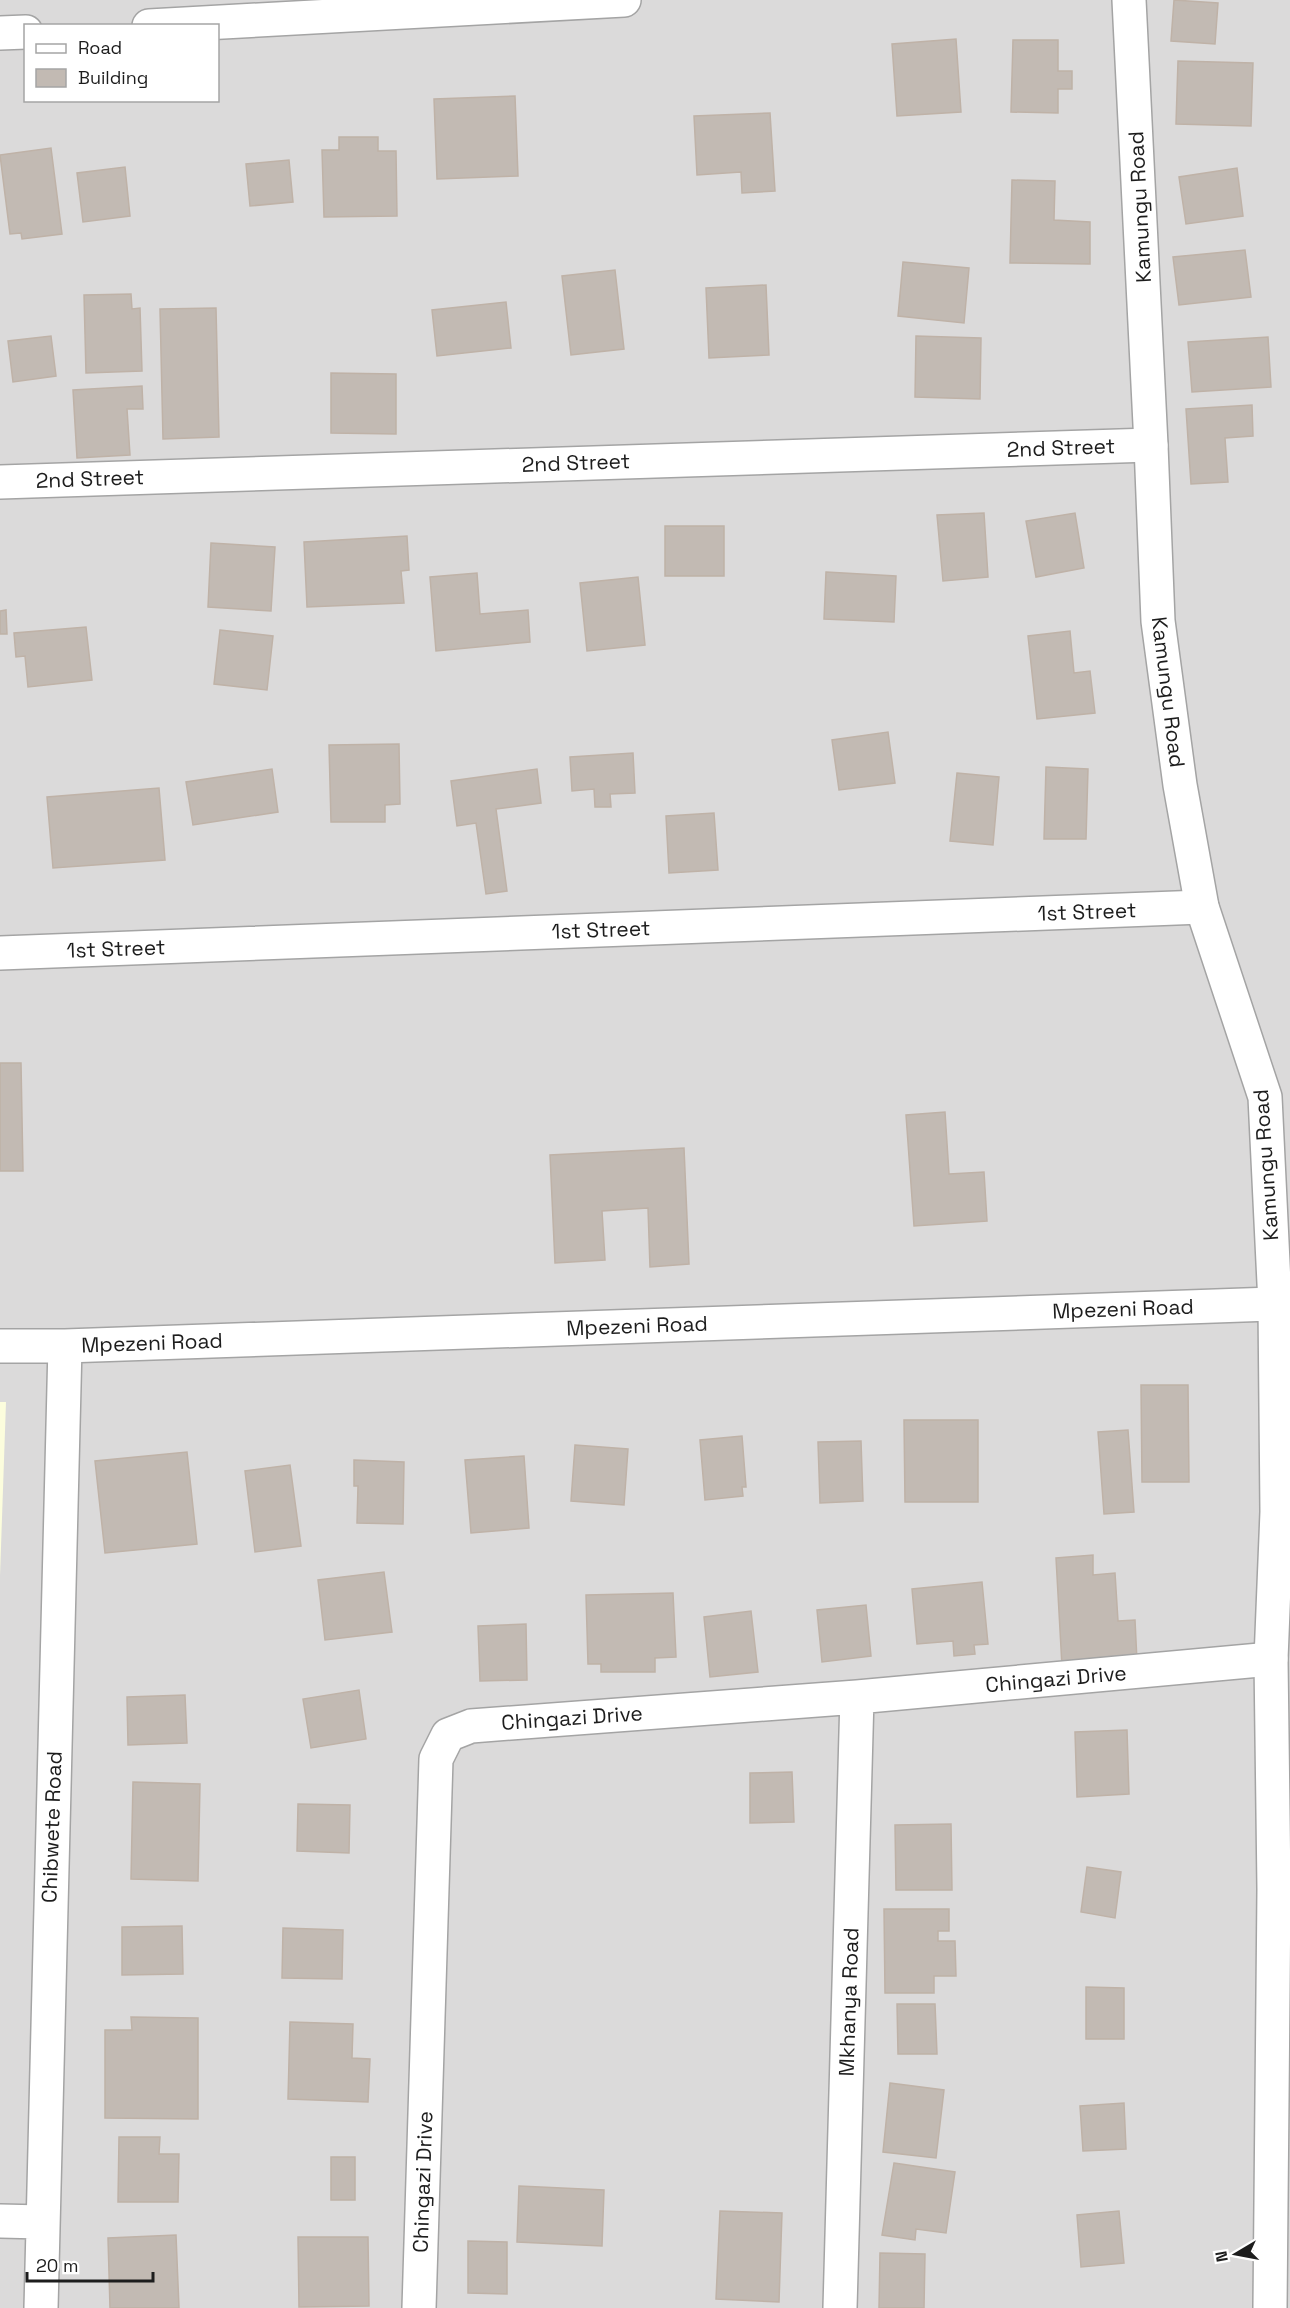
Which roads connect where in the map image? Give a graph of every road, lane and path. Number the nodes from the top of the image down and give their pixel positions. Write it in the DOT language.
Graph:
graph roads {
  1 [pos="624,0"];
  2 [pos="1129,0"];
  3 [pos="186,24"];
  4 [pos="24,32"];
  5 [pos="0,33"];
  6 [pos="1151,445"];
  7 [pos="0,482"];
  8 [pos="1202,907"];
  9 [pos="0,953"];
  10 [pos="1277,1097"];
  11 [pos="1275,1304"];
  12 [pos="0,1346"];
  13 [pos="65,1346"];
  14 [pos="1284,1512"];
  15 [pos="1271,1659"];
  16 [pos="857,1697"];
  17 [pos="1282,1889"];
  18 [pos="0,2221"];
  19 [pos="42,2222"];
  20 [pos="41,2308"];
  21 [pos="419,2308"];
  22 [pos="840,2308"];
  23 [pos="1270,2308"];
  1 -- 3 [label="street"];
  2 -- 6 [label="street, Kamungu Road"];
  4 -- 5 [label="street"];
  6 -- 7 [label="street, 2nd Street"];
  6 -- 8 [label="street, Kamungu Road"];
  8 -- 9 [label="street, 1st Street"];
  8 -- 10 [label="street, Kamungu Road"];
  10 -- 11 [label="street, Kamungu Road"];
  11 -- 13 [label="street, Mpezeni Road"];
  11 -- 14 [label="street, Kamungu Road"];
  12 -- 13 [label="street, Mpezeni Road"];
  13 -- 19 [label="street, Chibwete Road"];
  14 -- 15 [label="street, Kamungu Road"];
  15 -- 16 [label="street, Chingazi Drive"];
  15 -- 17 [label="street, Kamungu Road"];
  16 -- 21 [label="street, Chingazi Drive"];
  16 -- 22 [label="street, Mkhanya Road"];
  17 -- 23 [label="street, Kamungu Road"];
  18 -- 19 [label="street"];
  19 -- 20 [label="street, Chibwete Road"];
}
